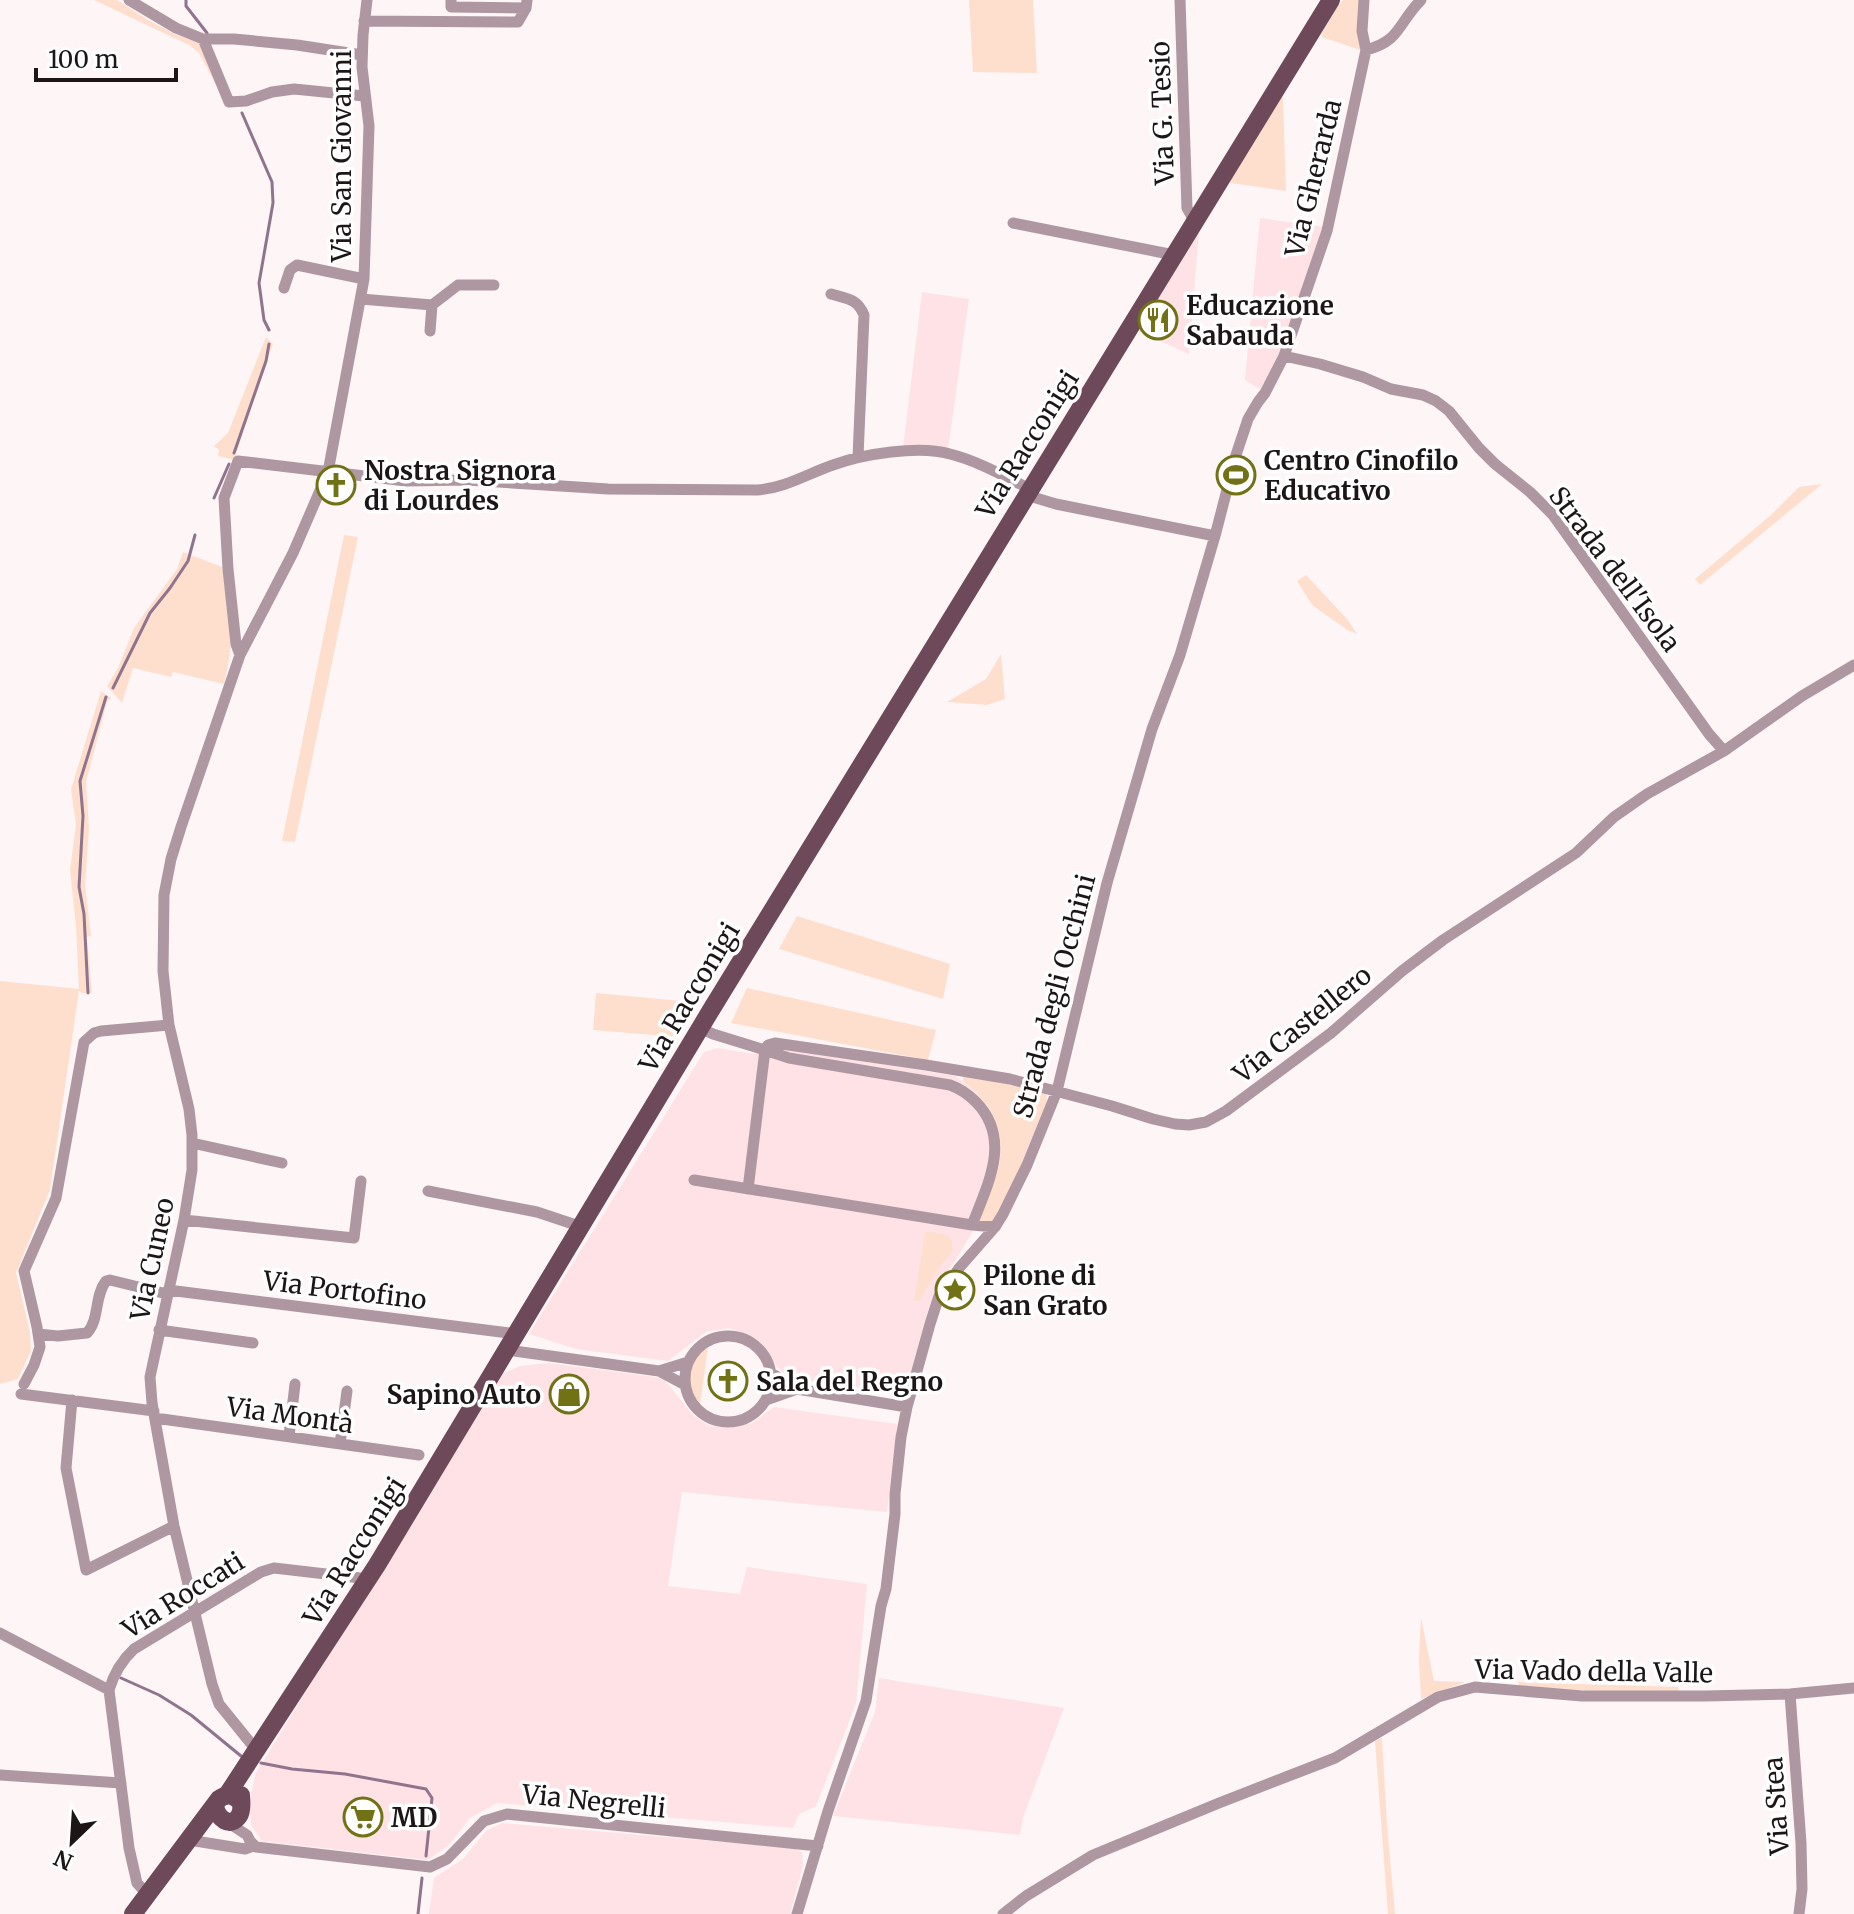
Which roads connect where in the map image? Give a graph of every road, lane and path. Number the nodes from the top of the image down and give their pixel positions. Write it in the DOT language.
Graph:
graph roads {
  1 [pos="129,0"];
  2 [pos="367,0"];
  3 [pos="451,0"];
  4 [pos="1180,0"];
  5 [pos="1331,0"];
  6 [pos="1364,0"];
  7 [pos="1421,0"];
  8 [pos="527,4"];
  9 [pos="364,21"];
  10 [pos="203,39"];
  11 [pos="1366,50"];
  12 [pos="362,55"];
  13 [pos="364,96"];
  14 [pos="1195,222"];
  15 [pos="1013,223"];
  16 [pos="1174,255"];
  17 [pos="364,279"];
  18 [pos="494,285"];
  19 [pos="284,288"];
  20 [pos="831,294"];
  21 [pos="361,299"];
  22 [pos="432,305"];
  23 [pos="430,331"];
  24 [pos="1284,356"];
  25 [pos="858,457"];
  26 [pos="328,472"];
  27 [pos="1028,492"];
  28 [pos="1215,536"];
  29 [pos="240,655"];
  30 [pos="1854,665"];
  31 [pos="1724,751"];
  32 [pos="203,763"];
  33 [pos="169,1025"];
  34 [pos="700,1028"];
  35 [pos="765,1050"];
  36 [pos="1057,1091"];
  37 [pos="192,1143"];
  38 [pos="282,1163"];
  39 [pos="694,1180"];
  40 [pos="361,1181"];
  41 [pos="748,1189"];
  42 [pos="428,1191"];
  43 [pos="184,1220"];
  44 [pos="972,1225"];
  45 [pos="582,1227"];
  46 [pos="995,1227"];
  47 [pos="168,1292"];
  48 [pos="159,1330"];
  49 [pos="38,1334"];
  50 [pos="512,1342"];
  51 [pos="253,1343"];
  52 [pos="688,1362"];
  53 [pos="659,1371"];
  54 [pos="771,1373"];
  55 [pos="295,1384"];
  56 [pos="685,1385"];
  57 [pos="797,1389"];
  58 [pos="347,1391"];
  59 [pos="72,1400"];
  60 [pos="766,1400"];
  61 [pos="907,1407"];
  62 [pos="154,1414"];
  63 [pos="289,1436"];
  64 [pos="340,1444"];
  65 [pos="419,1455"];
  66 [pos="174,1526"];
  67 [pos="369,1579"];
  68 [pos="194,1613"];
  69 [pos="0,1633"];
  70 [pos="1854,1688"];
  71 [pos="109,1690"];
  72 [pos="1790,1694"];
  73 [pos="252,1758"];
  74 [pos="0,1775"];
  75 [pos="121,1783"];
  76 [pos="229,1810"];
  77 [pos="192,1835"];
  78 [pos="250,1840"];
  79 [pos="818,1846"];
  80 [pos="148,1895"];
  81 [pos="133,1914"];
  82 [pos="797,1914"];
  83 [pos="1003,1914"];
  84 [pos="1799,1914"];
  1 -- 10 [label="street"];
  2 -- 9 [label="street, Via San Giovanni"];
  3 -- 8 [label="street"];
  4 -- 14 [label="street, Via G. Tesio"];
  5 -- 14 [label="main road, Via Racconigi"];
  6 -- 11 [label="street, Via Gherarda"];
  7 -- 11 [label="street"];
  8 -- 9 [label="street"];
  9 -- 12 [label="street, Via San Giovanni"];
  10 -- 12 [label="street"];
  10 -- 13 [label="street"];
  11 -- 24 [label="street, Via Gherarda"];
  12 -- 13 [label="street, Via San Giovanni"];
  13 -- 17 [label="street, Via San Giovanni"];
  14 -- 16 [label="main road, Via Racconigi"];
  15 -- 16 [label="street"];
  16 -- 27 [label="main road, Via Racconigi"];
  17 -- 19 [label="street"];
  17 -- 21 [label="street, Via San Giovanni"];
  18 -- 22 [label="street"];
  20 -- 25 [label="street"];
  21 -- 22 [label="street"];
  21 -- 26 [label="street, Via San Giovanni"];
  22 -- 23 [label="street"];
  24 -- 28 [label="street, Via Gherarda"];
  24 -- 31 [label="street, Strada dell'Isola"];
  25 -- 26 [label="street"];
  25 -- 27 [label="street"];
  26 -- 29 [label="street, Via San Giovanni"];
  26 -- 29 [label="street"];
  27 -- 28 [label="street"];
  27 -- 34 [label="main road, Via Racconigi"];
  28 -- 36 [label="street, Strada degli Occhini"];
  29 -- 32 [label="street, Via San Giovanni"];
  30 -- 31 [label="street, Via Castellero"];
  31 -- 36 [label="street, Via Castellero"];
  32 -- 33 [label="street, Via Cuneo"];
  33 -- 37 [label="street, Via Cuneo"];
  33 -- 49 [label="street"];
  34 -- 35 [label="street, Via Castellero"];
  34 -- 45 [label="main road, Via Racconigi"];
  35 -- 36 [label="street, Via Castellero"];
  35 -- 41 [label="street"];
  35 -- 44 [label="street"];
  36 -- 46 [label="street, Strada degli Occhini"];
  37 -- 38 [label="street"];
  37 -- 43 [label="street, Via Cuneo"];
  39 -- 41 [label="street"];
  40 -- 43 [label="street"];
  41 -- 44 [label="street"];
  42 -- 45 [label="street"];
  43 -- 47 [label="street, Via Cuneo"];
  44 -- 46 [label="street"];
  45 -- 50 [label="main road, Via Racconigi"];
  46 -- 61 [label="street, Strada degli Occhini"];
  47 -- 48 [label="street, Via Cuneo"];
  47 -- 49 [label="street, Via Portofino"];
  47 -- 50 [label="street, Via Portofino"];
  48 -- 51 [label="street"];
  48 -- 62 [label="street, Via Cuneo"];
  49 -- 59 [label="street, Via Montà"];
  50 -- 53 [label="street, Via Portofino"];
  50 -- 67 [label="main road, Via Racconigi"];
  52 -- 53 [label="street"];
  52 -- 54 [label="street"];
  52 -- 56 [label="street"];
  53 -- 56 [label="street"];
  54 -- 57 [label="street"];
  54 -- 60 [label="street"];
  55 -- 63 [label="street"];
  56 -- 60 [label="street"];
  57 -- 60 [label="street"];
  57 -- 61 [label="street"];
  58 -- 64 [label="street"];
  59 -- 62 [label="street, Via Montà"];
  59 -- 66 [label="street"];
  61 -- 79 [label="street, Strada degli Occhini"];
  62 -- 63 [label="street, Via Montà"];
  62 -- 66 [label="street, Via Cuneo"];
  63 -- 64 [label="street, Via Montà"];
  64 -- 65 [label="street, Via Montà"];
  66 -- 68 [label="street, Via Cuneo"];
  67 -- 68 [label="street, Via Roccati"];
  67 -- 73 [label="main road, Via Racconigi"];
  68 -- 71 [label="street, Via Roccati"];
  68 -- 73 [label="street, Via Cuneo"];
  69 -- 71 [label="street"];
  70 -- 72 [label="street, Via Vado della Valle"];
  71 -- 75 [label="street"];
  72 -- 83 [label="street, Via Vado della Valle"];
  72 -- 84 [label="street, Via Stea"];
  73 -- 76 [label="main road, Via Racconigi"];
  74 -- 75 [label="street"];
  75 -- 80 [label="street"];
  76 -- 77 [label="main road, Via Racconigi"];
  76 -- 78 [label="street, Via Negrelli"];
  77 -- 78 [label="street"];
  77 -- 80 [label="main road, Via Racconigi"];
  78 -- 79 [label="street, Via Negrelli"];
  79 -- 82 [label="street, Strada degli Occhini"];
  80 -- 81 [label="main road, Via Racconigi"];
}
